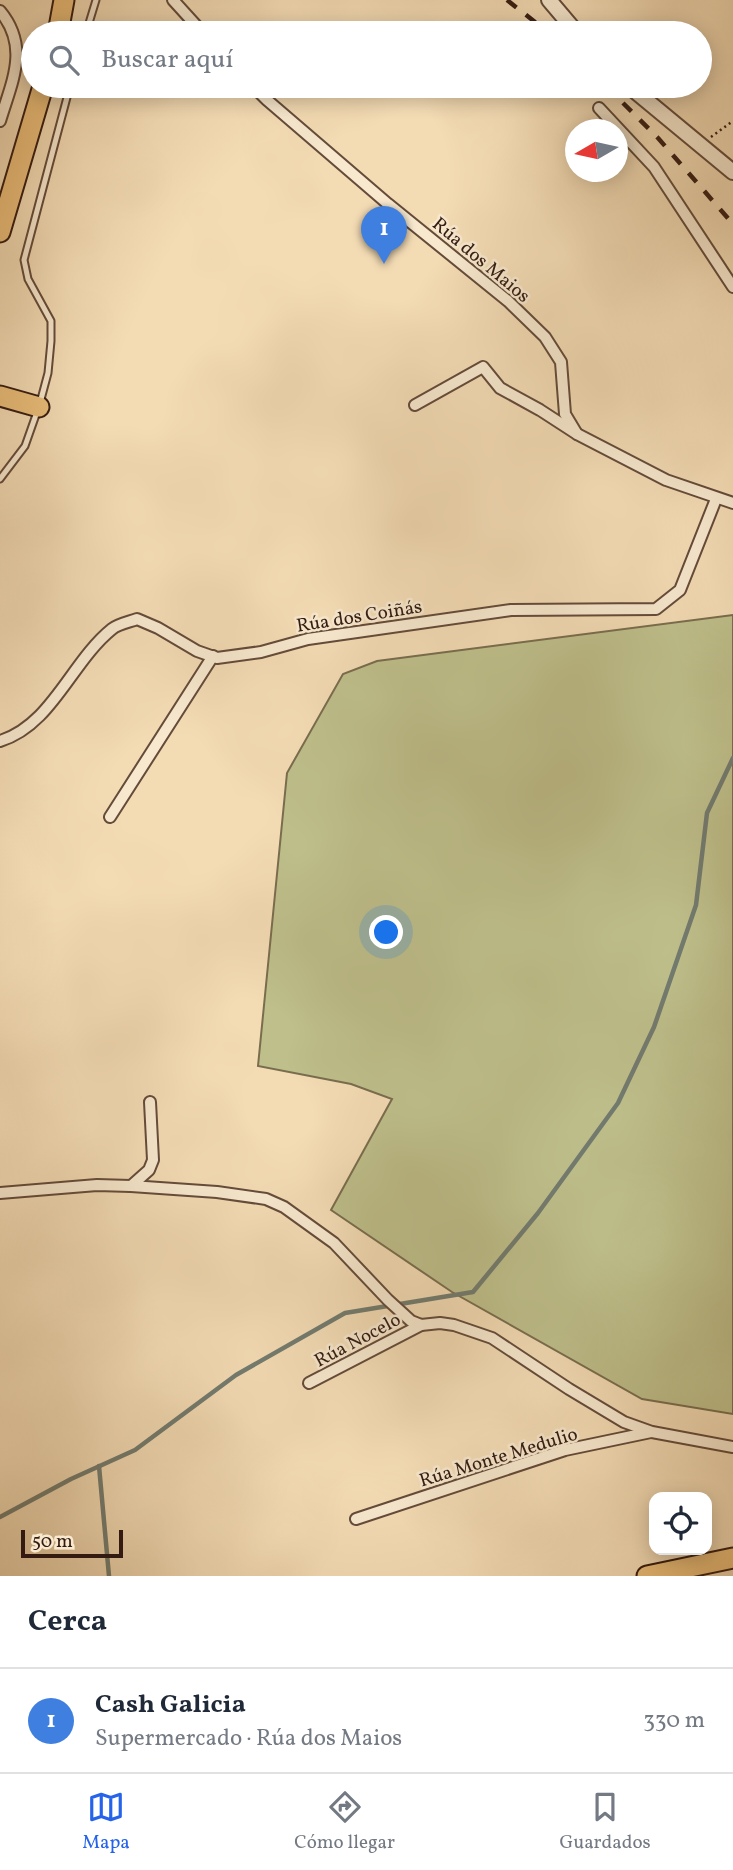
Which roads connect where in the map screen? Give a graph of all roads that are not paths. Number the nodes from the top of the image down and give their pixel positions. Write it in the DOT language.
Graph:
graph roads {
  1 [pos="64,0"];
  2 [pos="96,0"];
  3 [pos="173,0"];
  4 [pos="549,0"];
  5 [pos="0,11"];
  6 [pos="60,21"];
  7 [pos="90,21"];
  8 [pos="192,21"];
  9 [pos="567,21"];
  10 [pos="39,98"];
  11 [pos="67,98"];
  12 [pos="267,98"];
  13 [pos="643,98"];
  14 [pos="599,108"];
  15 [pos="0,121"];
  16 [pos="733,172"];
  17 [pos="0,232"];
  18 [pos="733,287"];
  19 [pos="0,396"];
  20 [pos="415,405"];
  21 [pos="39,407"];
  22 [pos="577,434"];
  23 [pos="0,479"];
  24 [pos="716,499"];
  25 [pos="733,503"];
  26 [pos="212,656"];
  27 [pos="0,741"];
  28 [pos="110,817"];
  29 [pos="150,1102"];
  30 [pos="131,1186"];
  31 [pos="0,1193"];
  32 [pos="421,1325"];
  33 [pos="309,1383"];
  34 [pos="652,1432"];
  35 [pos="733,1447"];
  36 [pos="356,1519"];
  37 [pos="733,1558"];
  38 [pos="647,1576"];
  1 -- 6 [label="highway"];
  2 -- 7 [label="lane"];
  3 -- 8 [label="street"];
  4 -- 9 [label="street"];
  5 -- 15 [label="street"];
  10 -- 17 [label="highway"];
  11 -- 21 [label="lane"];
  12 -- 22 [label="street, Rúa dos Maios"];
  13 -- 16 [label="street"];
  14 -- 18 [label="street"];
  19 -- 21 [label="highway"];
  20 -- 22 [label="street"];
  21 -- 23 [label="lane"];
  22 -- 24 [label="street"];
  24 -- 25 [label="street"];
  24 -- 26 [label="street, Rúa dos Coiñás"];
  26 -- 27 [label="street, Rúa dos Coiñás"];
  26 -- 28 [label="street"];
  29 -- 30 [label="street"];
  30 -- 31 [label="street"];
  30 -- 32 [label="street"];
  32 -- 33 [label="street, Rúa Nocelo"];
  32 -- 34 [label="street"];
  34 -- 35 [label="street"];
  34 -- 36 [label="street, Rúa Monte Medulio"];
  37 -- 38 [label="highway"];
}
